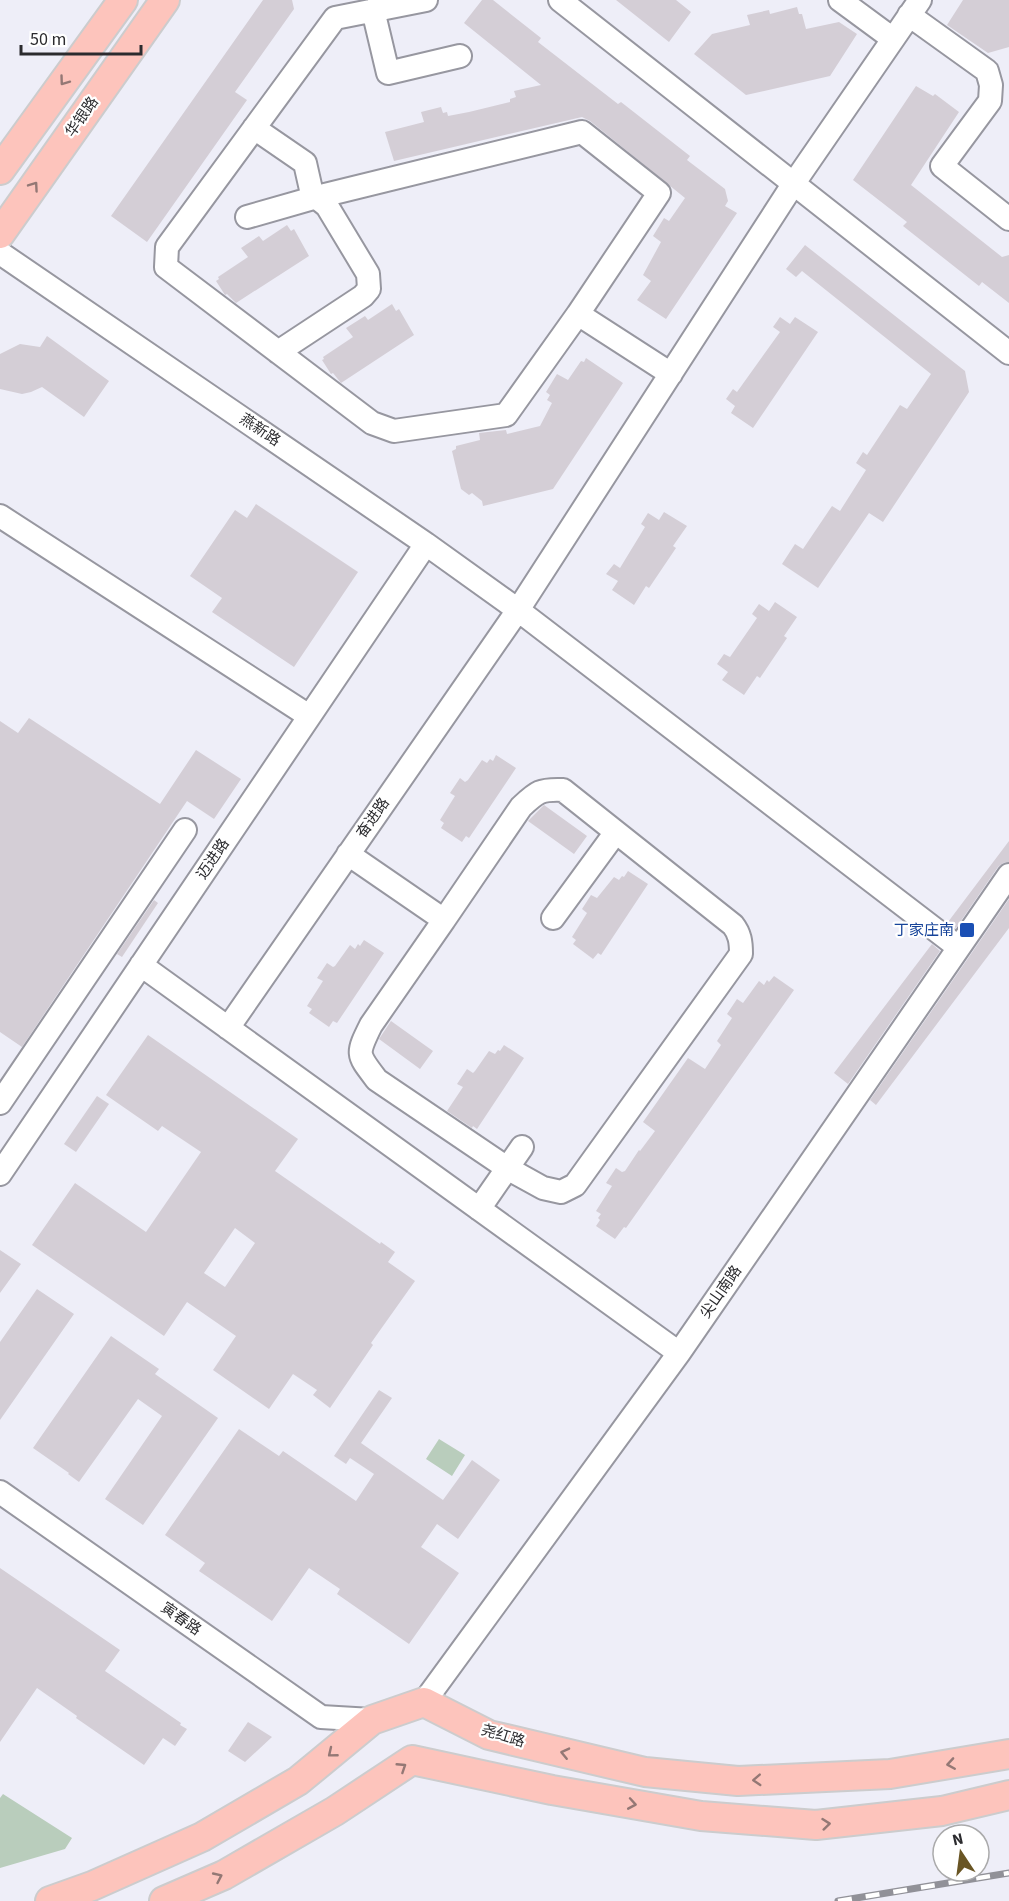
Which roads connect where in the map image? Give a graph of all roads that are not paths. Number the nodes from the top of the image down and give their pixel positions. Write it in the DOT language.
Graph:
graph roads {
  1 [pos="123,0"];
  2 [pos="165,0"];
  3 [pos="426,0"];
  4 [pos="560,0"];
  5 [pos="840,0"];
  6 [pos="914,8"];
  7 [pos="373,10"];
  8 [pos="893,39"];
  9 [pos="460,56"];
  10 [pos="999,77"];
  11 [pos="254,128"];
  12 [pos="0,170"];
  13 [pos="794,183"];
  14 [pos="317,197"];
  15 [pos="247,217"];
  16 [pos="1009,219"];
  17 [pos="0,234"];
  18 [pos="0,253"];
  19 [pos="578,314"];
  20 [pos="278,352"];
  21 [pos="1009,353"];
  22 [pos="671,374"];
  23 [pos="0,516"];
  24 [pos="426,544"];
  25 [pos="518,610"];
  26 [pos="309,716"];
  27 [pos="185,830"];
  28 [pos="616,832"];
  29 [pos="348,854"];
  30 [pos="1009,875"];
  31 [pos="553,918"];
  32 [pos="444,920"];
  33 [pos="958,947"];
  34 [pos="141,965"];
  35 [pos="228,1028"];
  36 [pos="8,1073"];
  37 [pos="0,1103"];
  38 [pos="522,1147"];
  39 [pos="507,1168"];
  40 [pos="0,1174"];
  41 [pos="479,1209"];
  42 [pos="679,1353"];
  43 [pos="0,1492"];
  44 [pos="424,1702"];
  45 [pos="372,1720"];
  46 [pos="1009,1754"];
  47 [pos="1009,1795"];
  48 [pos="50,1901"];
  49 [pos="164,1901"];
  1 -- 12 [label="main road, one-way"];
  17 -- 2 [label="main road, 华银路, one-way"];
  3 -- 7 [label="street"];
  4 -- 13 [label="street"];
  5 -- 8 [label="street"];
  6 -- 8 [label="street, 奋进路"];
  6 -- 10 [label="street"];
  7 -- 9 [label="street"];
  7 -- 11 [label="street"];
  8 -- 13 [label="street, 奋进路"];
  10 -- 16 [label="street"];
  11 -- 14 [label="street"];
  11 -- 20 [label="street"];
  13 -- 21 [label="street"];
  13 -- 22 [label="street, 奋进路"];
  14 -- 15 [label="street"];
  14 -- 19 [label="street"];
  14 -- 20 [label="street"];
  18 -- 24 [label="street, 燕新路"];
  19 -- 20 [label="street"];
  19 -- 22 [label="street"];
  22 -- 25 [label="street, 奋进路"];
  23 -- 26 [label="street"];
  24 -- 25 [label="street, 燕新路"];
  24 -- 26 [label="street, 迈进路"];
  25 -- 29 [label="street, 奋进路"];
  25 -- 33 [label="street, 燕新路"];
  26 -- 34 [label="street, 迈进路"];
  27 -- 36 [label="street"];
  28 -- 31 [label="street"];
  28 -- 32 [label="street"];
  28 -- 39 [label="street"];
  29 -- 32 [label="street"];
  29 -- 35 [label="street, 奋进路"];
  30 -- 33 [label="street, 尖山南路"];
  32 -- 39 [label="street"];
  33 -- 42 [label="street, 尖山南路"];
  34 -- 35 [label="street"];
  34 -- 40 [label="street, 迈进路"];
  35 -- 41 [label="street"];
  36 -- 37 [label="street"];
  38 -- 39 [label="street"];
  39 -- 41 [label="street"];
  41 -- 42 [label="street"];
  42 -- 44 [label="street, 尖山南路"];
  43 -- 45 [label="street, 寅春路"];
  44 -- 45 [label="main road"];
  46 -- 44 [label="main road, 尧红路, one-way"];
  45 -- 48 [label="main road, one-way"];
  49 -- 47 [label="main road, one-way"];
}
